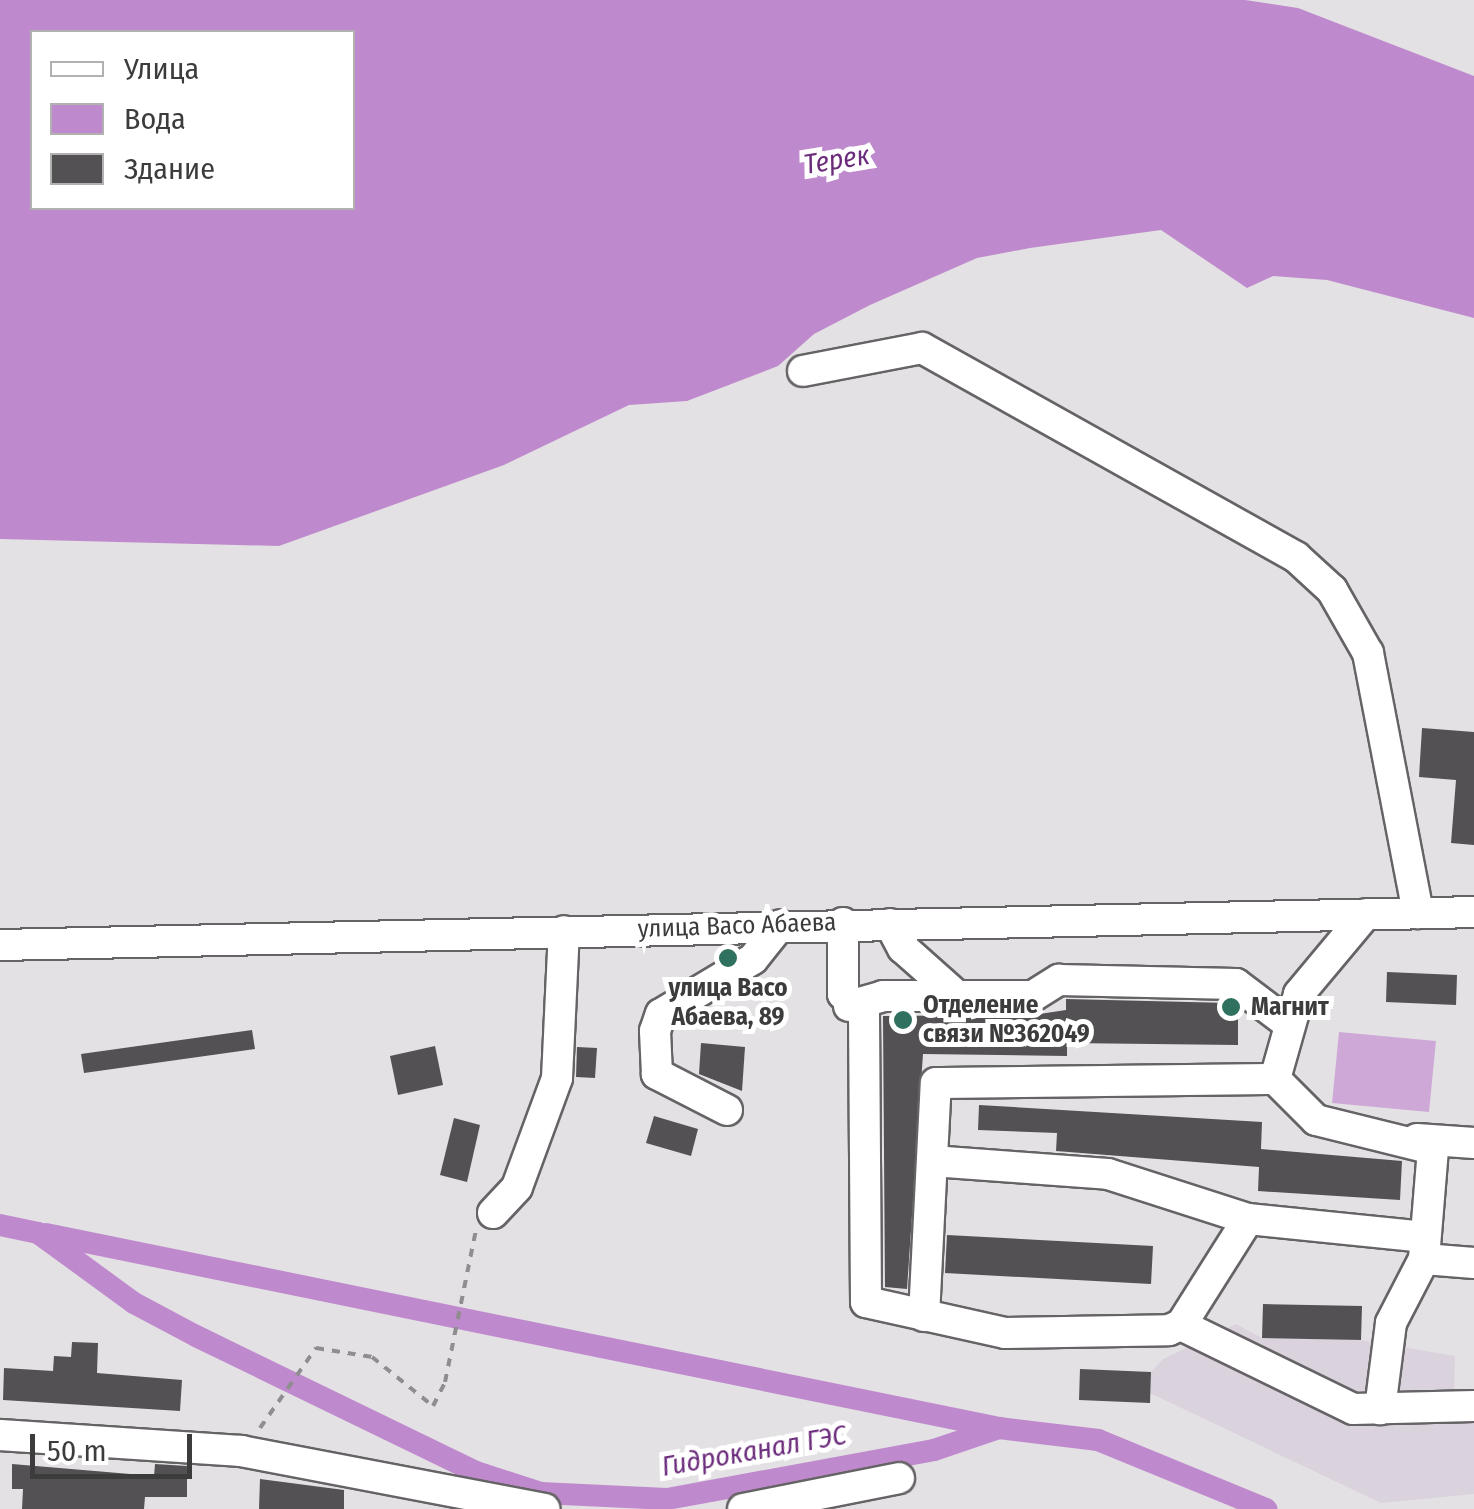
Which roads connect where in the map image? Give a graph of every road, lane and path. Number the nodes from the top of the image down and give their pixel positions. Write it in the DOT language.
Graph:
graph roads {
  1 [pos="803,371"];
  2 [pos="1474,912"];
  3 [pos="1418,913"];
  4 [pos="1366,914"];
  5 [pos="843,923"];
  6 [pos="890,924"];
  7 [pos="780,925"];
  8 [pos="564,932"];
  9 [pos="0,945"];
  10 [pos="956,995"];
  11 [pos="849,1006"];
  12 [pos="1285,1021"];
  13 [pos="1275,1079"];
  14 [pos="727,1110"];
  15 [pos="1417,1139"];
  16 [pos="1474,1143"];
  17 [pos="932,1162"];
  18 [pos="493,1213"];
  19 [pos="1248,1218"];
  20 [pos="1424,1248"];
  21 [pos="472,1249"];
  22 [pos="1474,1262"];
  23 [pos="924,1316"];
  24 [pos="1181,1325"];
  25 [pos="281,1403"];
  26 [pos="1474,1406"];
  27 [pos="1380,1409"];
  28 [pos="0,1435"];
  29 [pos="899,1478"];
  30 [pos="545,1509"];
  31 [pos="743,1509"];
  1 -- 3 [label="street"];
  2 -- 3 [label="street, улица Васо Абаева"];
  3 -- 4 [label="street, улица Васо Абаева"];
  4 -- 6 [label="street, улица Васо Абаева"];
  4 -- 12 [label="street"];
  5 -- 6 [label="street, улица Васо Абаева"];
  5 -- 7 [label="street, улица Васо Абаева"];
  5 -- 11 [label="street"];
  6 -- 10 [label="street"];
  7 -- 8 [label="street, улица Васо Абаева"];
  7 -- 14 [label="street"];
  8 -- 9 [label="street, улица Васо Абаева"];
  8 -- 18 [label="street"];
  10 -- 11 [label="street"];
  10 -- 12 [label="street"];
  11 -- 23 [label="street"];
  12 -- 13 [label="street"];
  13 -- 15 [label="street"];
  13 -- 17 [label="street"];
  15 -- 16 [label="street"];
  15 -- 20 [label="street"];
  17 -- 19 [label="street"];
  17 -- 23 [label="street"];
  19 -- 20 [label="street"];
  19 -- 24 [label="street"];
  20 -- 22 [label="street"];
  20 -- 27 [label="street"];
  21 -- 25 [label="path"];
  23 -- 24 [label="street"];
  24 -- 27 [label="street"];
  26 -- 27 [label="street"];
  28 -- 30 [label="street"];
  29 -- 31 [label="street"];
}
